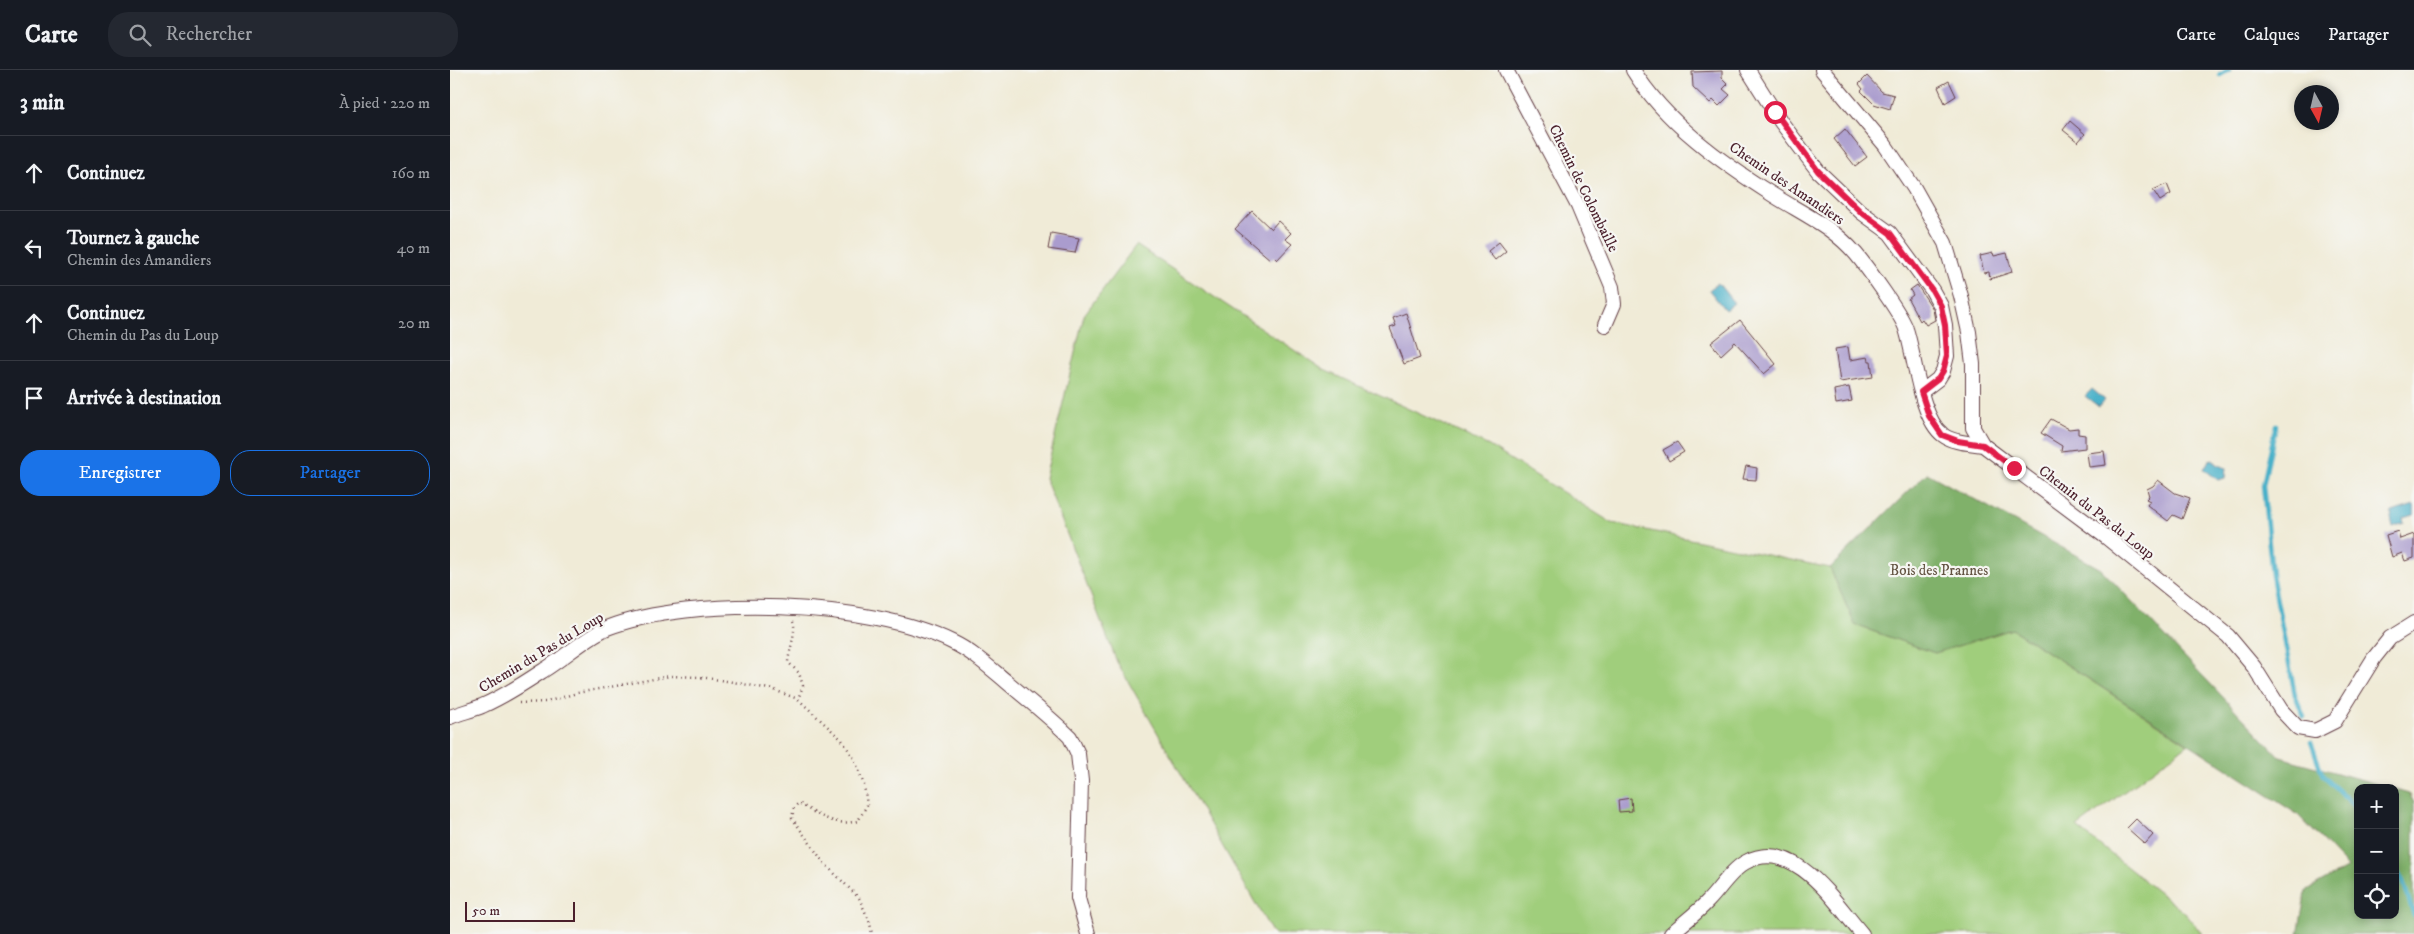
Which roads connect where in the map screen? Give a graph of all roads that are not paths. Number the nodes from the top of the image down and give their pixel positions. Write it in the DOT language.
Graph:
graph roads {
  1 [pos="1506,70"];
  2 [pos="1633,70"];
  3 [pos="1748,70"];
  4 [pos="1822,70"];
  5 [pos="1605,325"];
  6 [pos="1921,392"];
  7 [pos="1983,445"];
  8 [pos="2414,623"];
  9 [pos="450,717"];
  10 [pos="1088,934"];
  11 [pos="1671,934"];
  12 [pos="1862,934"];
  1 -- 5 [label="street, Chemin de Colombaille"];
  2 -- 6 [label="street, Chemin des Amandiers"];
  3 -- 6 [label="street"];
  4 -- 7 [label="street, Chemin du Pas du Loup"];
  6 -- 7 [label="street, Chemin des Amandiers"];
  7 -- 8 [label="street, Chemin du Pas du Loup"];
  9 -- 10 [label="street, Chemin du Pas du Loup"];
  11 -- 12 [label="street"];
}
